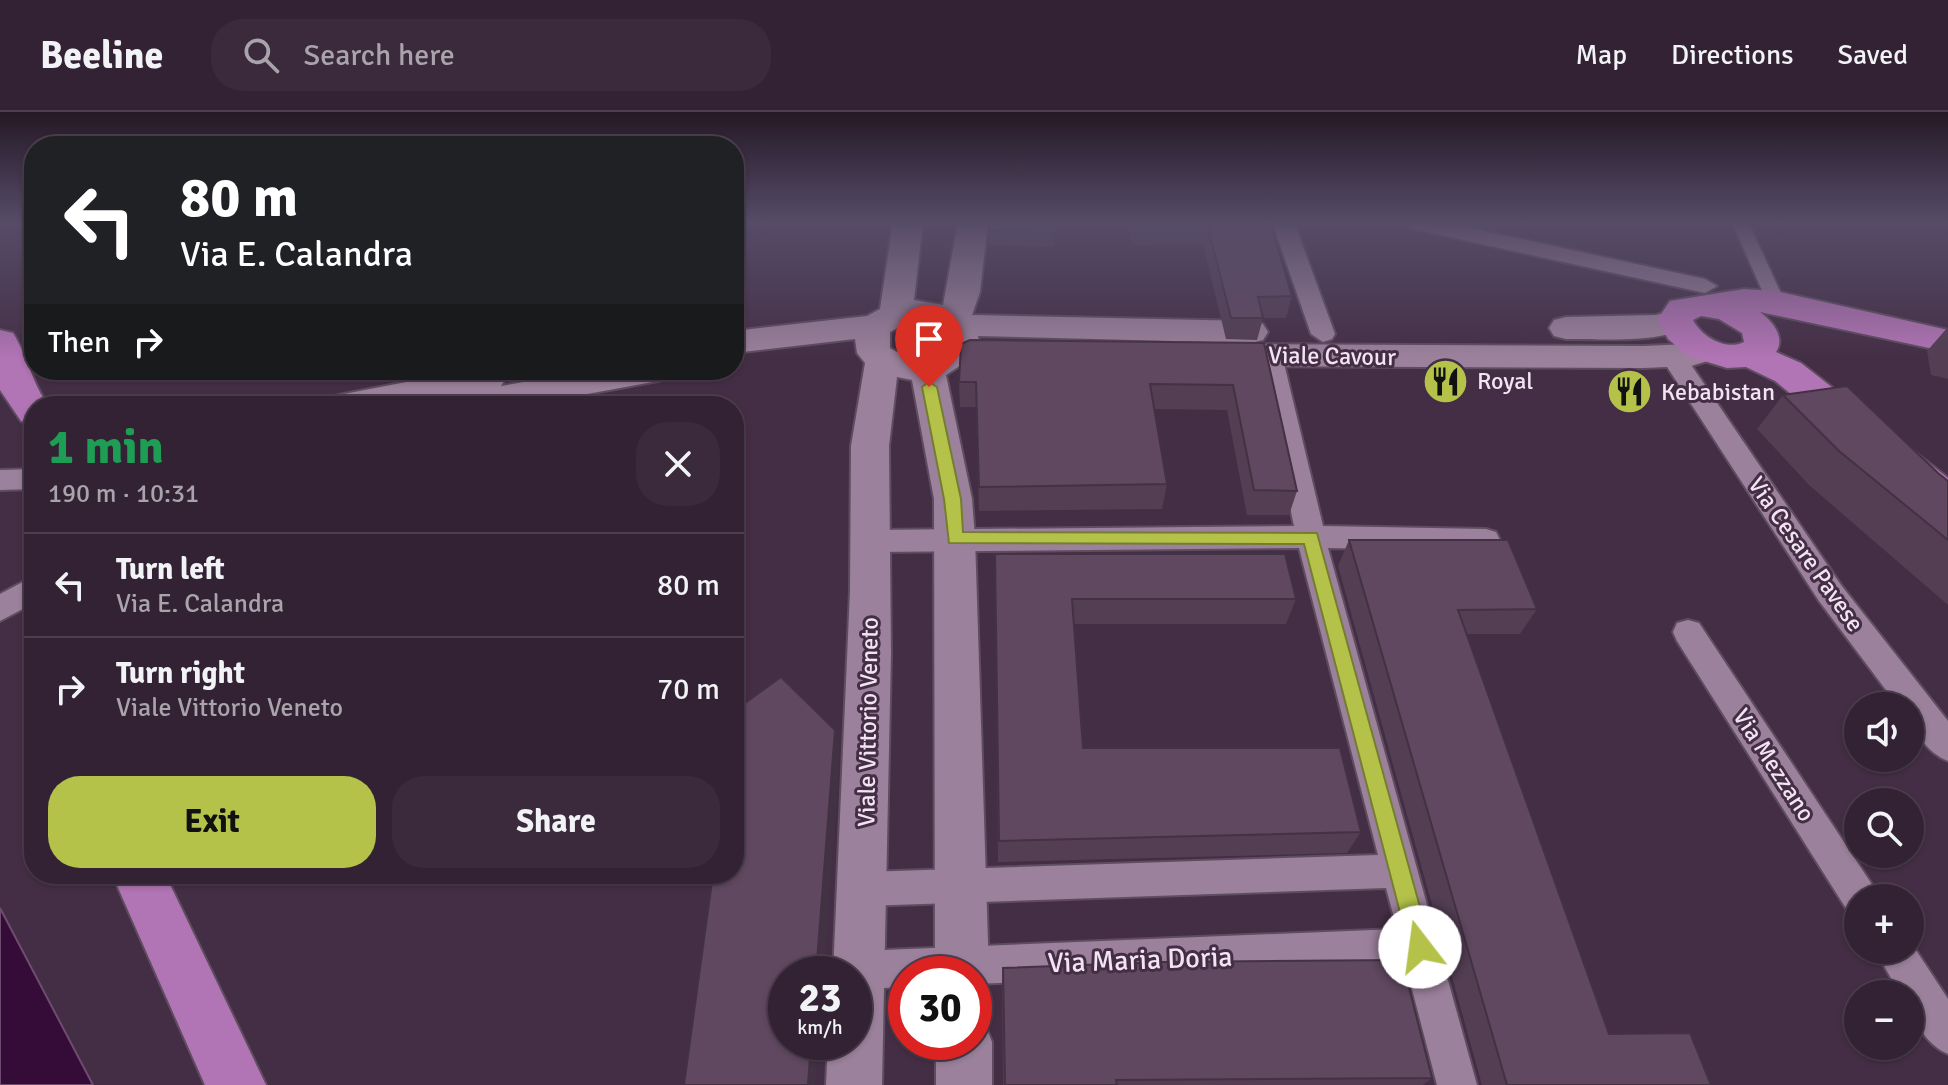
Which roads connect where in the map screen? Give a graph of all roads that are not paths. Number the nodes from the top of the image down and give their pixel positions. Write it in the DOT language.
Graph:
graph roads {
  1 [pos="898,267"];
  2 [pos="967,267"];
  3 [pos="1299,267"];
  4 [pos="1595,267"];
  5 [pos="1760,267"];
  6 [pos="1710,296"];
  7 [pos="1776,302"];
  8 [pos="1815,313"];
  9 [pos="1675,320"];
  10 [pos="1323,334"];
  11 [pos="882,338"];
  12 [pos="0,341"];
  13 [pos="949,341"];
  14 [pos="1948,341"];
  15 [pos="744,342"];
  16 [pos="1756,347"];
  17 [pos="1689,353"];
  18 [pos="1270,355"];
  19 [pos="744,356"];
  20 [pos="480,380"];
  21 [pos="602,380"];
  22 [pos="396,396"];
  23 [pos="511,396"];
  24 [pos="24,402"];
  25 [pos="24,479"];
  26 [pos="0,480"];
  27 [pos="1948,500"];
  28 [pos="1311,537"];
  29 [pos="955,538"];
  30 [pos="1486,540"];
  31 [pos="873,541"];
  32 [pos="24,594"];
  33 [pos="0,609"];
  34 [pos="1688,632"];
  35 [pos="1948,746"];
  36 [pos="1400,871"];
  37 [pos="143,884"];
  38 [pos="961,884"];
  39 [pos="1851,884"];
  40 [pos="864,889"];
  41 [pos="1420,947"];
  42 [pos="861,956"];
  43 [pos="962,956"];
  44 [pos="1903,964"];
  45 [pos="992,968"];
  46 [pos="1948,1034"];
  47 [pos="855,1060"];
  48 [pos="964,1060"];
  49 [pos="236,1085"];
  50 [pos="854,1085"];
  51 [pos="964,1085"];
  52 [pos="1457,1085"];
  1 -- 11 [label="main road, Viale Vittorio Veneto"];
  2 -- 13 [label="main road"];
  3 -- 10 [label="street"];
  4 -- 6 [label="street"];
  5 -- 7 [label="street"];
  6 -- 7 [label="main road"];
  6 -- 9 [label="main road"];
  6 -- 16 [label="main road"];
  7 -- 8 [label="main road"];
  8 -- 14 [label="main road"];
  8 -- 16 [label="main road"];
  9 -- 10 [label="main road, Viale Cavour"];
  9 -- 17 [label="main road"];
  10 -- 13 [label="main road, Viale Cavour"];
  11 -- 13 [label="main road"];
  11 -- 13 [label="main road"];
  11 -- 15 [label="main road"];
  11 -- 19 [label="main road"];
  11 -- 31 [label="main road, Viale Vittorio Veneto"];
  12 -- 24 [label="main road"];
  13 -- 18 [label="main road, Viale Cavour"];
  13 -- 29 [label="main road"];
  16 -- 17 [label="main road"];
  16 -- 27 [label="main road"];
  17 -- 18 [label="main road, Viale Cavour"];
  17 -- 35 [label="street, Via Cesare Pavese"];
  18 -- 28 [label="street"];
  20 -- 22 [label="main road"];
  21 -- 23 [label="main road"];
  25 -- 26 [label="street"];
  28 -- 29 [label="street"];
  28 -- 30 [label="street"];
  28 -- 36 [label="street"];
  29 -- 31 [label="street"];
  29 -- 38 [label="main road"];
  31 -- 40 [label="main road, Viale Vittorio Veneto"];
  32 -- 33 [label="street"];
  34 -- 39 [label="street, Via Mezzano"];
  36 -- 38 [label="street"];
  36 -- 41 [label="street"];
  37 -- 49 [label="main road"];
  38 -- 40 [label="street"];
  38 -- 43 [label="main road"];
  40 -- 42 [label="main road, Viale Vittorio Veneto"];
  41 -- 45 [label="street, Via Maria Doria"];
  41 -- 52 [label="street"];
  44 -- 46 [label="street"];
  47 -- 50 [label="main road, Viale Vittorio Veneto"];
  48 -- 51 [label="main road"];
}
